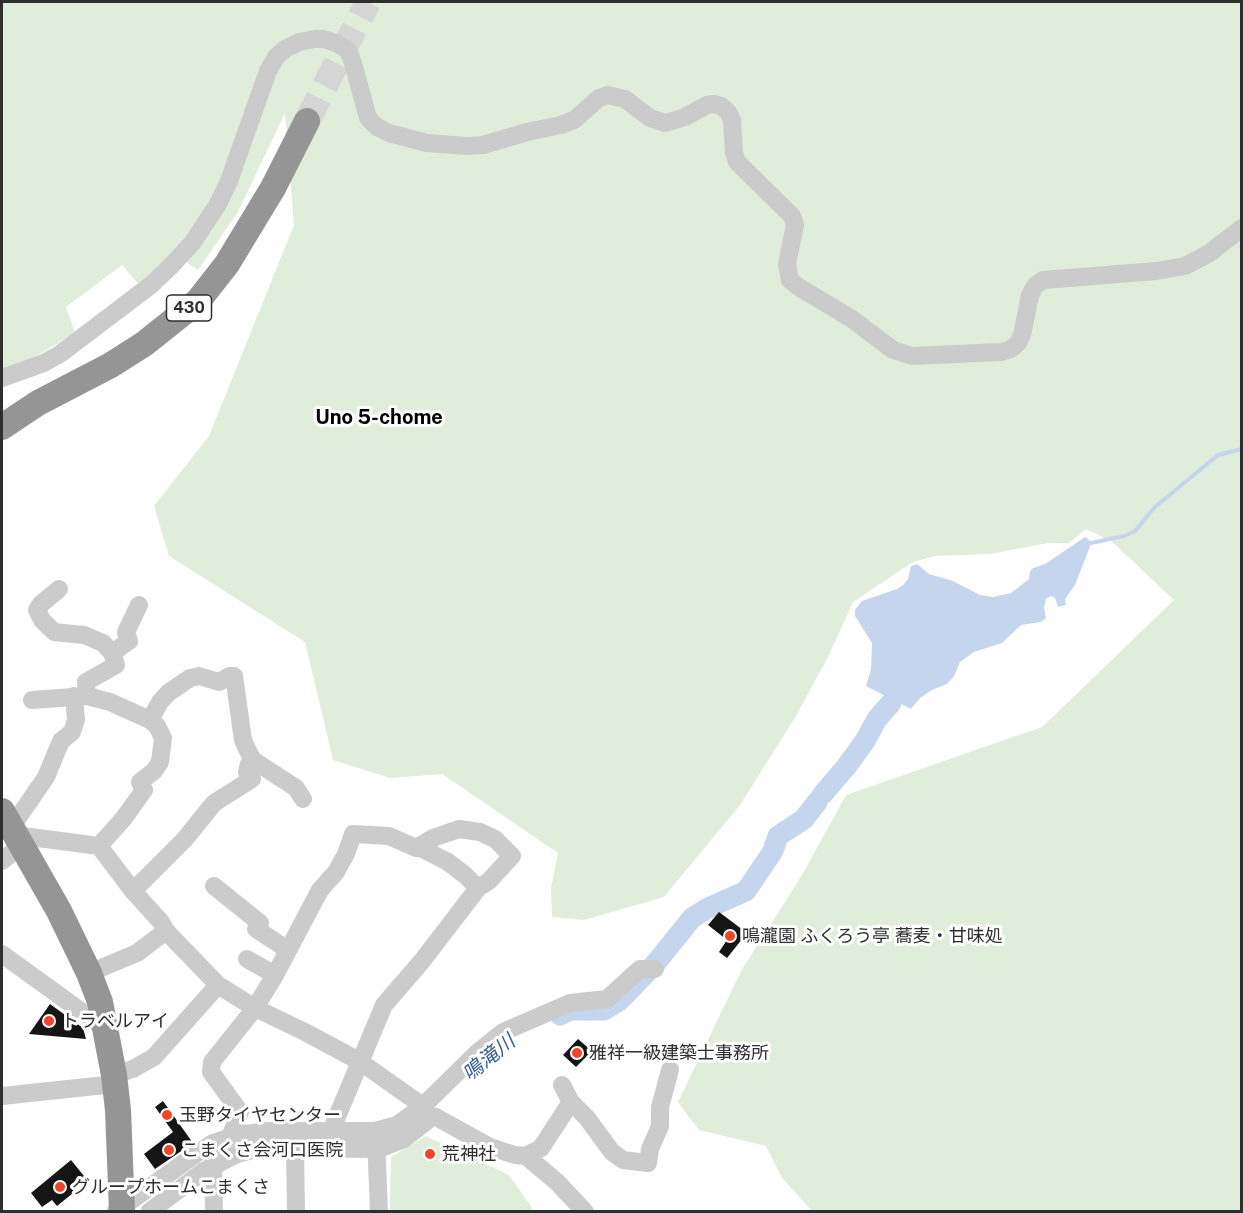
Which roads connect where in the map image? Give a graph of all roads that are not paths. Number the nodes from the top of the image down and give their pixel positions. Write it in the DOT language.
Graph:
graph roads {
  1 [pos="307,120"];
  2 [pos="1242,228"];
  3 [pos="2,378"];
  4 [pos="2,427"];
  5 [pos="59,589"];
  6 [pos="139,605"];
  7 [pos="112,653"];
  8 [pos="80,696"];
  9 [pos="32,700"];
  10 [pos="150,720"];
  11 [pos="253,760"];
  12 [pos="303,799"];
  13 [pos="10,830"];
  14 [pos="99,846"];
  15 [pos="419,847"];
  16 [pos="2,861"];
  17 [pos="214,886"];
  18 [pos="478,888"];
  19 [pos="133,891"];
  20 [pos="166,931"];
  21 [pos="288,950"];
  22 [pos="2,954"];
  23 [pos="247,959"];
  24 [pos="649,970"];
  25 [pos="89,973"];
  26 [pos="275,975"];
  27 [pos="218,985"];
  28 [pos="255,1008"];
  29 [pos="107,1030"];
  30 [pos="359,1061"];
  31 [pos="670,1070"];
  32 [pos="114,1079"];
  33 [pos="562,1085"];
  34 [pos="2,1096"];
  35 [pos="571,1102"];
  36 [pos="426,1112"];
  37 [pos="230,1137"];
  38 [pos="376,1139"];
  39 [pos="330,1140"];
  40 [pos="295,1150"];
  41 [pos="213,1154"];
  42 [pos="526,1156"];
  43 [pos="120,1210"];
  44 [pos="149,1212"];
  45 [pos="214,1212"];
  46 [pos="296,1212"];
  47 [pos="379,1212"];
  48 [pos="585,1212"];
  1 -- 4 [label="highway, 430"];
  2 -- 3 [label="street"];
  5 -- 7 [label="street"];
  6 -- 7 [label="street"];
  7 -- 8 [label="street"];
  8 -- 9 [label="street"];
  8 -- 10 [label="street"];
  8 -- 13 [label="street"];
  10 -- 11 [label="street"];
  10 -- 14 [label="street"];
  11 -- 12 [label="street"];
  11 -- 19 [label="street"];
  13 -- 14 [label="street"];
  13 -- 16 [label="street"];
  13 -- 25 [label="highway"];
  14 -- 19 [label="street"];
  15 -- 18 [label="street"];
  15 -- 18 [label="street"];
  15 -- 21 [label="street"];
  17 -- 21 [label="street"];
  18 -- 30 [label="street"];
  19 -- 20 [label="street"];
  20 -- 25 [label="street"];
  20 -- 27 [label="street"];
  21 -- 26 [label="street"];
  22 -- 29 [label="street"];
  23 -- 26 [label="street"];
  24 -- 36 [label="street"];
  25 -- 29 [label="highway"];
  26 -- 28 [label="street"];
  27 -- 28 [label="street"];
  27 -- 32 [label="street"];
  28 -- 30 [label="street"];
  28 -- 37 [label="street"];
  29 -- 32 [label="highway"];
  30 -- 36 [label="street"];
  30 -- 39 [label="street"];
  31 -- 35 [label="street"];
  32 -- 34 [label="street"];
  32 -- 43 [label="highway"];
  33 -- 35 [label="street"];
  35 -- 42 [label="street"];
  36 -- 38 [label="street"];
  36 -- 42 [label="street"];
  37 -- 39 [label="street"];
  37 -- 41 [label="street"];
  38 -- 39 [label="street"];
  38 -- 47 [label="street"];
  39 -- 40 [label="street"];
  40 -- 41 [label="street"];
  40 -- 46 [label="street"];
  41 -- 43 [label="street"];
  41 -- 44 [label="street"];
  41 -- 45 [label="street"];
  42 -- 48 [label="street"];
}
